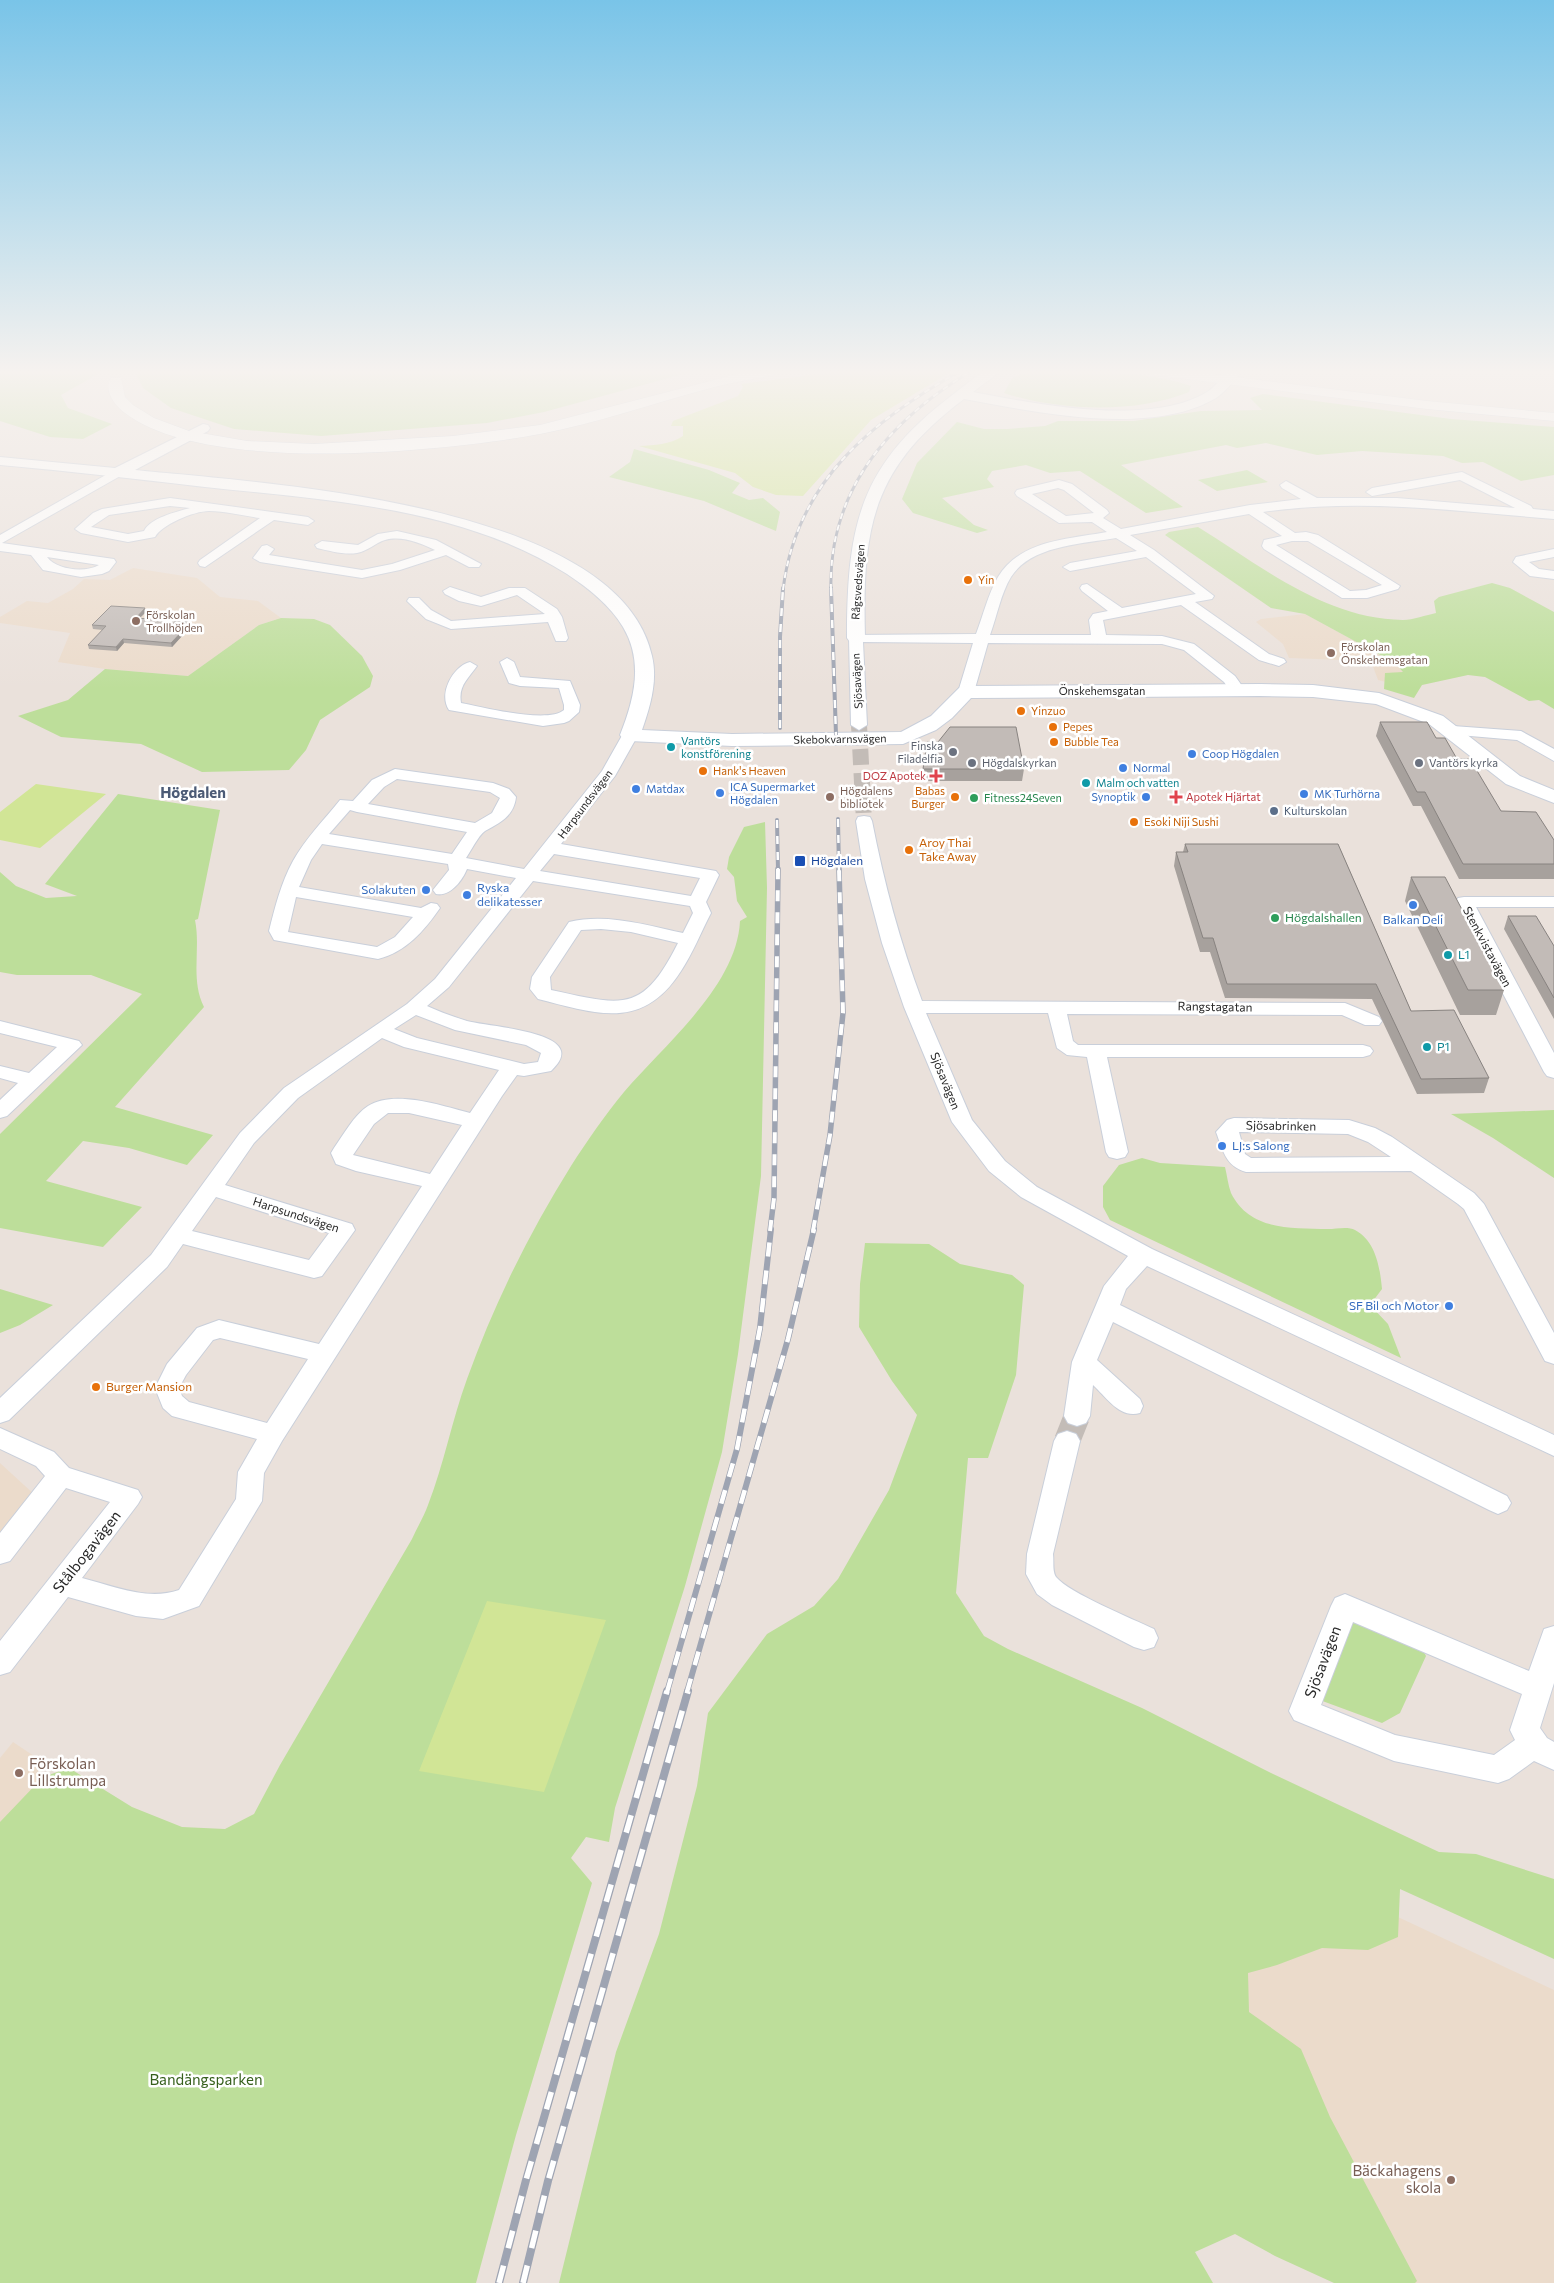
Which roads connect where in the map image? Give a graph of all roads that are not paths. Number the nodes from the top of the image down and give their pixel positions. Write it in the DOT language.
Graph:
graph roads {
  1 [pos="110,477"];
  2 [pos="156,477"];
  3 [pos="884,477"];
  4 [pos="1459,477"];
  5 [pos="1463,477"];
  6 [pos="1286,485"];
  7 [pos="1372,492"];
  8 [pos="1315,502"];
  9 [pos="208,507"];
  10 [pos="1250,509"];
  11 [pos="1536,514"];
  12 [pos="1554,515"];
  13 [pos="270,517"];
  14 [pos="1094,518"];
  15 [pos="308,521"];
  16 [pos="1119,533"];
  17 [pos="1292,537"];
  18 [pos="0,540"];
  19 [pos="322,545"];
  20 [pos="0,547"];
  21 [pos="267,549"];
  22 [pos="448,550"];
  23 [pos="1554,552"];
  24 [pos="36,553"];
  25 [pos="1149,553"];
  26 [pos="205,563"];
  27 [pos="474,564"];
  28 [pos="1070,567"];
  29 [pos="1554,575"];
  30 [pos="1087,588"];
  31 [pos="450,591"];
  32 [pos="414,601"];
  33 [pos="1184,601"];
  34 [pos="1120,613"];
  35 [pos="555,617"];
  36 [pos="561,638"];
  37 [pos="856,638"];
  38 [pos="982,639"];
  39 [pos="1099,639"];
  40 [pos="508,662"];
  41 [pos="1279,662"];
  42 [pos="470,666"];
  43 [pos="1237,690"];
  44 [pos="966,692"];
  45 [pos="859,725"];
  46 [pos="1453,731"];
  47 [pos="630,734"];
  48 [pos="1554,756"];
  49 [pos="1554,797"];
  50 [pos="357,806"];
  51 [pos="864,821"];
  52 [pos="478,828"];
  53 [pos="318,838"];
  54 [pos="552,848"];
  55 [pos="456,860"];
  56 [pos="530,875"];
  57 [pos="442,890"];
  58 [pos="290,891"];
  59 [pos="697,902"];
  60 [pos="1554,902"];
  61 [pos="687,939"];
  62 [pos="1056,1006"];
  63 [pos="914,1007"];
  64 [pos="414,1008"];
  65 [pos="1372,1021"];
  66 [pos="0,1027"];
  67 [pos="380,1030"];
  68 [pos="1096,1051"];
  69 [pos="1363,1052"];
  70 [pos="512,1067"];
  71 [pos="0,1072"];
  72 [pos="1554,1072"];
  73 [pos="32,1080"];
  74 [pos="0,1110"];
  75 [pos="475,1121"];
  76 [pos="1117,1152"];
  77 [pos="1416,1164"];
  78 [pos="434,1182"];
  79 [pos="211,1188"];
  80 [pos="178,1235"];
  81 [pos="1144,1255"];
  82 [pos="1108,1309"];
  83 [pos="324,1354"];
  84 [pos="1554,1355"];
  85 [pos="1084,1362"];
  86 [pos="1131,1406"];
  87 [pos="0,1413"];
  88 [pos="1077,1416"];
  89 [pos="273,1434"];
  90 [pos="0,1438"];
  91 [pos="1067,1441"];
  92 [pos="1554,1446"];
  93 [pos="60,1476"];
  94 [pos="1498,1504"];
  95 [pos="0,1553"];
  96 [pos="63,1584"];
  97 [pos="1144,1638"];
  98 [pos="1554,1638"];
  99 [pos="0,1663"];
  100 [pos="1538,1688"];
  101 [pos="1544,1750"];
  1 -- 18 [label="street"];
  2 -- 47 [label="street, Harpsundsvägen"];
  3 -- 37 [label="street, Rågsvedsvägen"];
  4 -- 7 [label="street, Skebokvarnsvägen"];
  5 -- 11 [label="street, Skebokvarnsvägen"];
  6 -- 8 [label="street"];
  8 -- 10 [label="street, Skebokvarnsvägen"];
  8 -- 11 [label="street, Skebokvarnsvägen"];
  9 -- 9 [label="street"];
  9 -- 13 [label="street"];
  10 -- 16 [label="street, Skebokvarnsvägen"];
  10 -- 17 [label="street"];
  11 -- 12 [label="street, Skebokvarnsvägen"];
  13 -- 15 [label="street"];
  13 -- 26 [label="street"];
  14 -- 14 [label="street"];
  14 -- 16 [label="street"];
  16 -- 25 [label="street"];
  16 -- 38 [label="street, Skebokvarnsvägen"];
  17 -- 17 [label="street"];
  19 -- 22 [label="street"];
  20 -- 24 [label="street"];
  21 -- 22 [label="street"];
  22 -- 27 [label="street"];
  23 -- 29 [label="street"];
  25 -- 28 [label="street"];
  25 -- 33 [label="street"];
  30 -- 34 [label="street"];
  31 -- 35 [label="street"];
  32 -- 35 [label="street"];
  33 -- 34 [label="street"];
  33 -- 41 [label="street"];
  34 -- 39 [label="street"];
  35 -- 36 [label="street"];
  37 -- 38 [label="street"];
  37 -- 45 [label="street, Sjösavägen"];
  38 -- 39 [label="street"];
  38 -- 44 [label="street, Skebokvarnsvägen"];
  39 -- 43 [label="street"];
  40 -- 42 [label="street"];
  43 -- 44 [label="street, Önskehemsgatan"];
  43 -- 46 [label="street, Önskehemsgatan"];
  44 -- 47 [label="street, Skebokvarnsvägen"];
  46 -- 48 [label="street, Önskehemsgatan"];
  46 -- 49 [label="street, Önskehemsgatan"];
  47 -- 54 [label="street, Harpsundsvägen"];
  50 -- 52 [label="street"];
  50 -- 52 [label="street"];
  50 -- 53 [label="street"];
  51 -- 63 [label="street, Sjösavägen"];
  52 -- 55 [label="street"];
  53 -- 55 [label="street"];
  53 -- 58 [label="street"];
  54 -- 56 [label="street, Harpsundsvägen"];
  54 -- 59 [label="street, Harpsundsvägen"];
  55 -- 56 [label="street"];
  55 -- 57 [label="street"];
  56 -- 59 [label="street"];
  56 -- 64 [label="street, Harpsundsvägen"];
  58 -- 58 [label="street"];
  59 -- 61 [label="street, Harpsundsvägen"];
  60 -- 72 [label="street, Stenkvistavägen"];
  61 -- 61 [label="street, Harpsundsvägen"];
  62 -- 63 [label="street, Rangstagatan"];
  62 -- 65 [label="street, Rangstagatan"];
  62 -- 68 [label="street"];
  63 -- 81 [label="street, Sjösavägen"];
  64 -- 67 [label="street, Harpsundsvägen"];
  64 -- 70 [label="street"];
  66 -- 73 [label="street"];
  67 -- 70 [label="street"];
  67 -- 79 [label="street, Harpsundsvägen"];
  68 -- 69 [label="street"];
  68 -- 76 [label="street"];
  70 -- 75 [label="street"];
  71 -- 73 [label="street"];
  73 -- 74 [label="street"];
  75 -- 78 [label="street"];
  75 -- 78 [label="street"];
  77 -- 77 [label="street, Sjösabrinken"];
  77 -- 84 [label="street, Sjösabrinken"];
  78 -- 83 [label="street"];
  79 -- 80 [label="street, Harpsundsvägen"];
  79 -- 80 [label="street, Harpsundsvägen"];
  80 -- 87 [label="street, Harpsundsvägen"];
  81 -- 82 [label="street"];
  81 -- 92 [label="street, Sjösavägen"];
  82 -- 85 [label="street"];
  82 -- 94 [label="street"];
  83 -- 89 [label="street"];
  83 -- 89 [label="street"];
  85 -- 86 [label="street"];
  85 -- 88 [label="street"];
  89 -- 96 [label="street"];
  90 -- 93 [label="street, Stålbogavägen"];
  91 -- 97 [label="street"];
  93 -- 95 [label="street"];
  93 -- 96 [label="street, Stålbogavägen"];
  96 -- 99 [label="street, Stålbogavägen"];
  98 -- 100 [label="street, Sjösavägen"];
  100 -- 101 [label="street, Sjösavägen"];
  100 -- 101 [label="street, Sjösavägen"];
}
